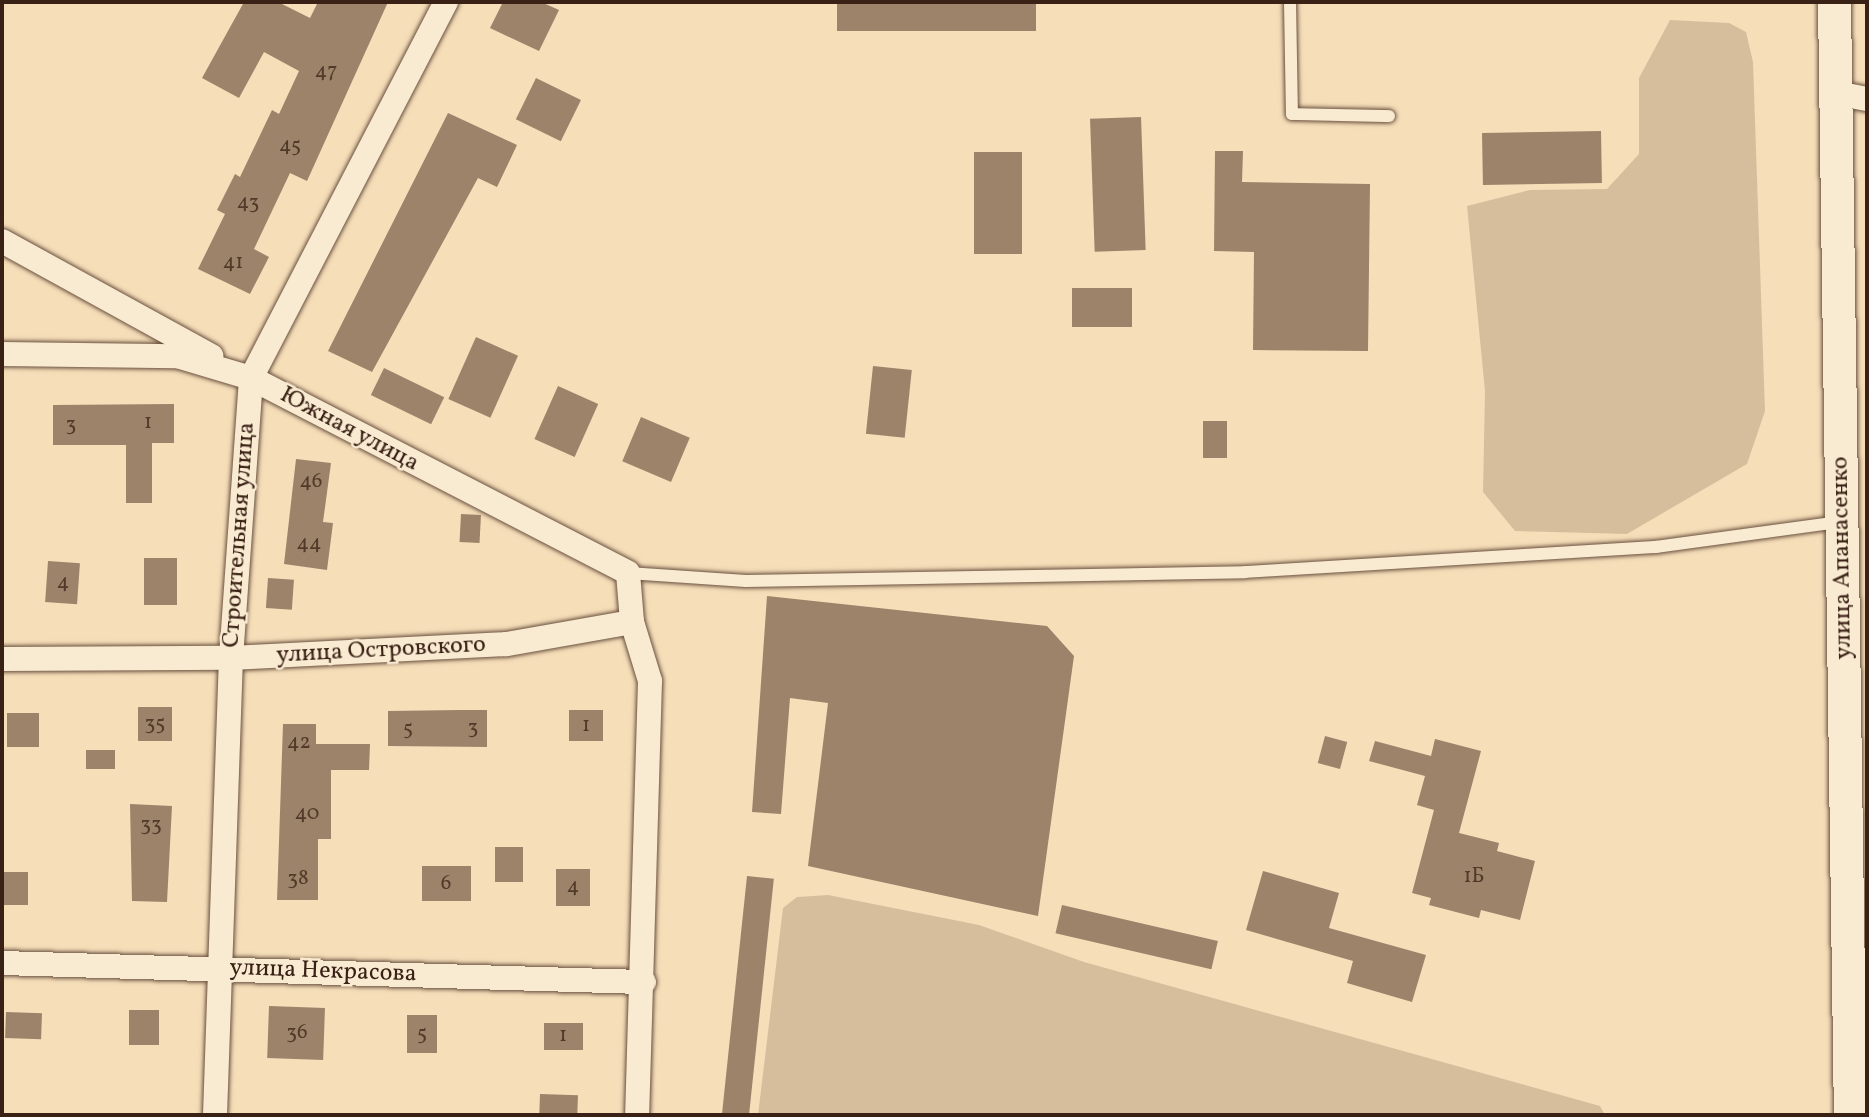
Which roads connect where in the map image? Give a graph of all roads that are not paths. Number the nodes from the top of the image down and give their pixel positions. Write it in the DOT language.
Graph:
graph roads {
  1 [pos="446,2"];
  2 [pos="1290,2"];
  3 [pos="1835,2"];
  4 [pos="1852,96"];
  5 [pos="1389,116"];
  6 [pos="2,241"];
  7 [pos="2,354"];
  8 [pos="251,378"];
  9 [pos="1843,522"];
  10 [pos="628,573"];
  11 [pos="632,622"];
  12 [pos="231,658"];
  13 [pos="2,659"];
  14 [pos="1856,818"];
  15 [pos="2,963"];
  16 [pos="218,968"];
  17 [pos="644,982"];
  18 [pos="215,1115"];
  19 [pos="637,1115"];
  20 [pos="1850,1115"];
  1 -- 8 [label="street, Строительная улица"];
  2 -- 5 [label="lane"];
  3 -- 4 [label="main road, улица Апанасенко"];
  4 -- 9 [label="main road, улица Апанасенко"];
  6 -- 8 [label="street"];
  7 -- 8 [label="street, Южная улица"];
  8 -- 10 [label="street, Южная улица"];
  8 -- 12 [label="street, Строительная улица"];
  9 -- 10 [label="lane"];
  9 -- 14 [label="main road, улица Апанасенко"];
  10 -- 11 [label="street"];
  11 -- 12 [label="street, улица Островского"];
  11 -- 17 [label="street"];
  12 -- 13 [label="street, улица Островского"];
  12 -- 16 [label="street, Строительная улица"];
  14 -- 20 [label="main road, улица Апанасенко"];
  15 -- 16 [label="street, улица Некрасова"];
  16 -- 17 [label="street, улица Некрасова"];
  16 -- 18 [label="street, Строительная улица"];
  17 -- 19 [label="street"];
}
